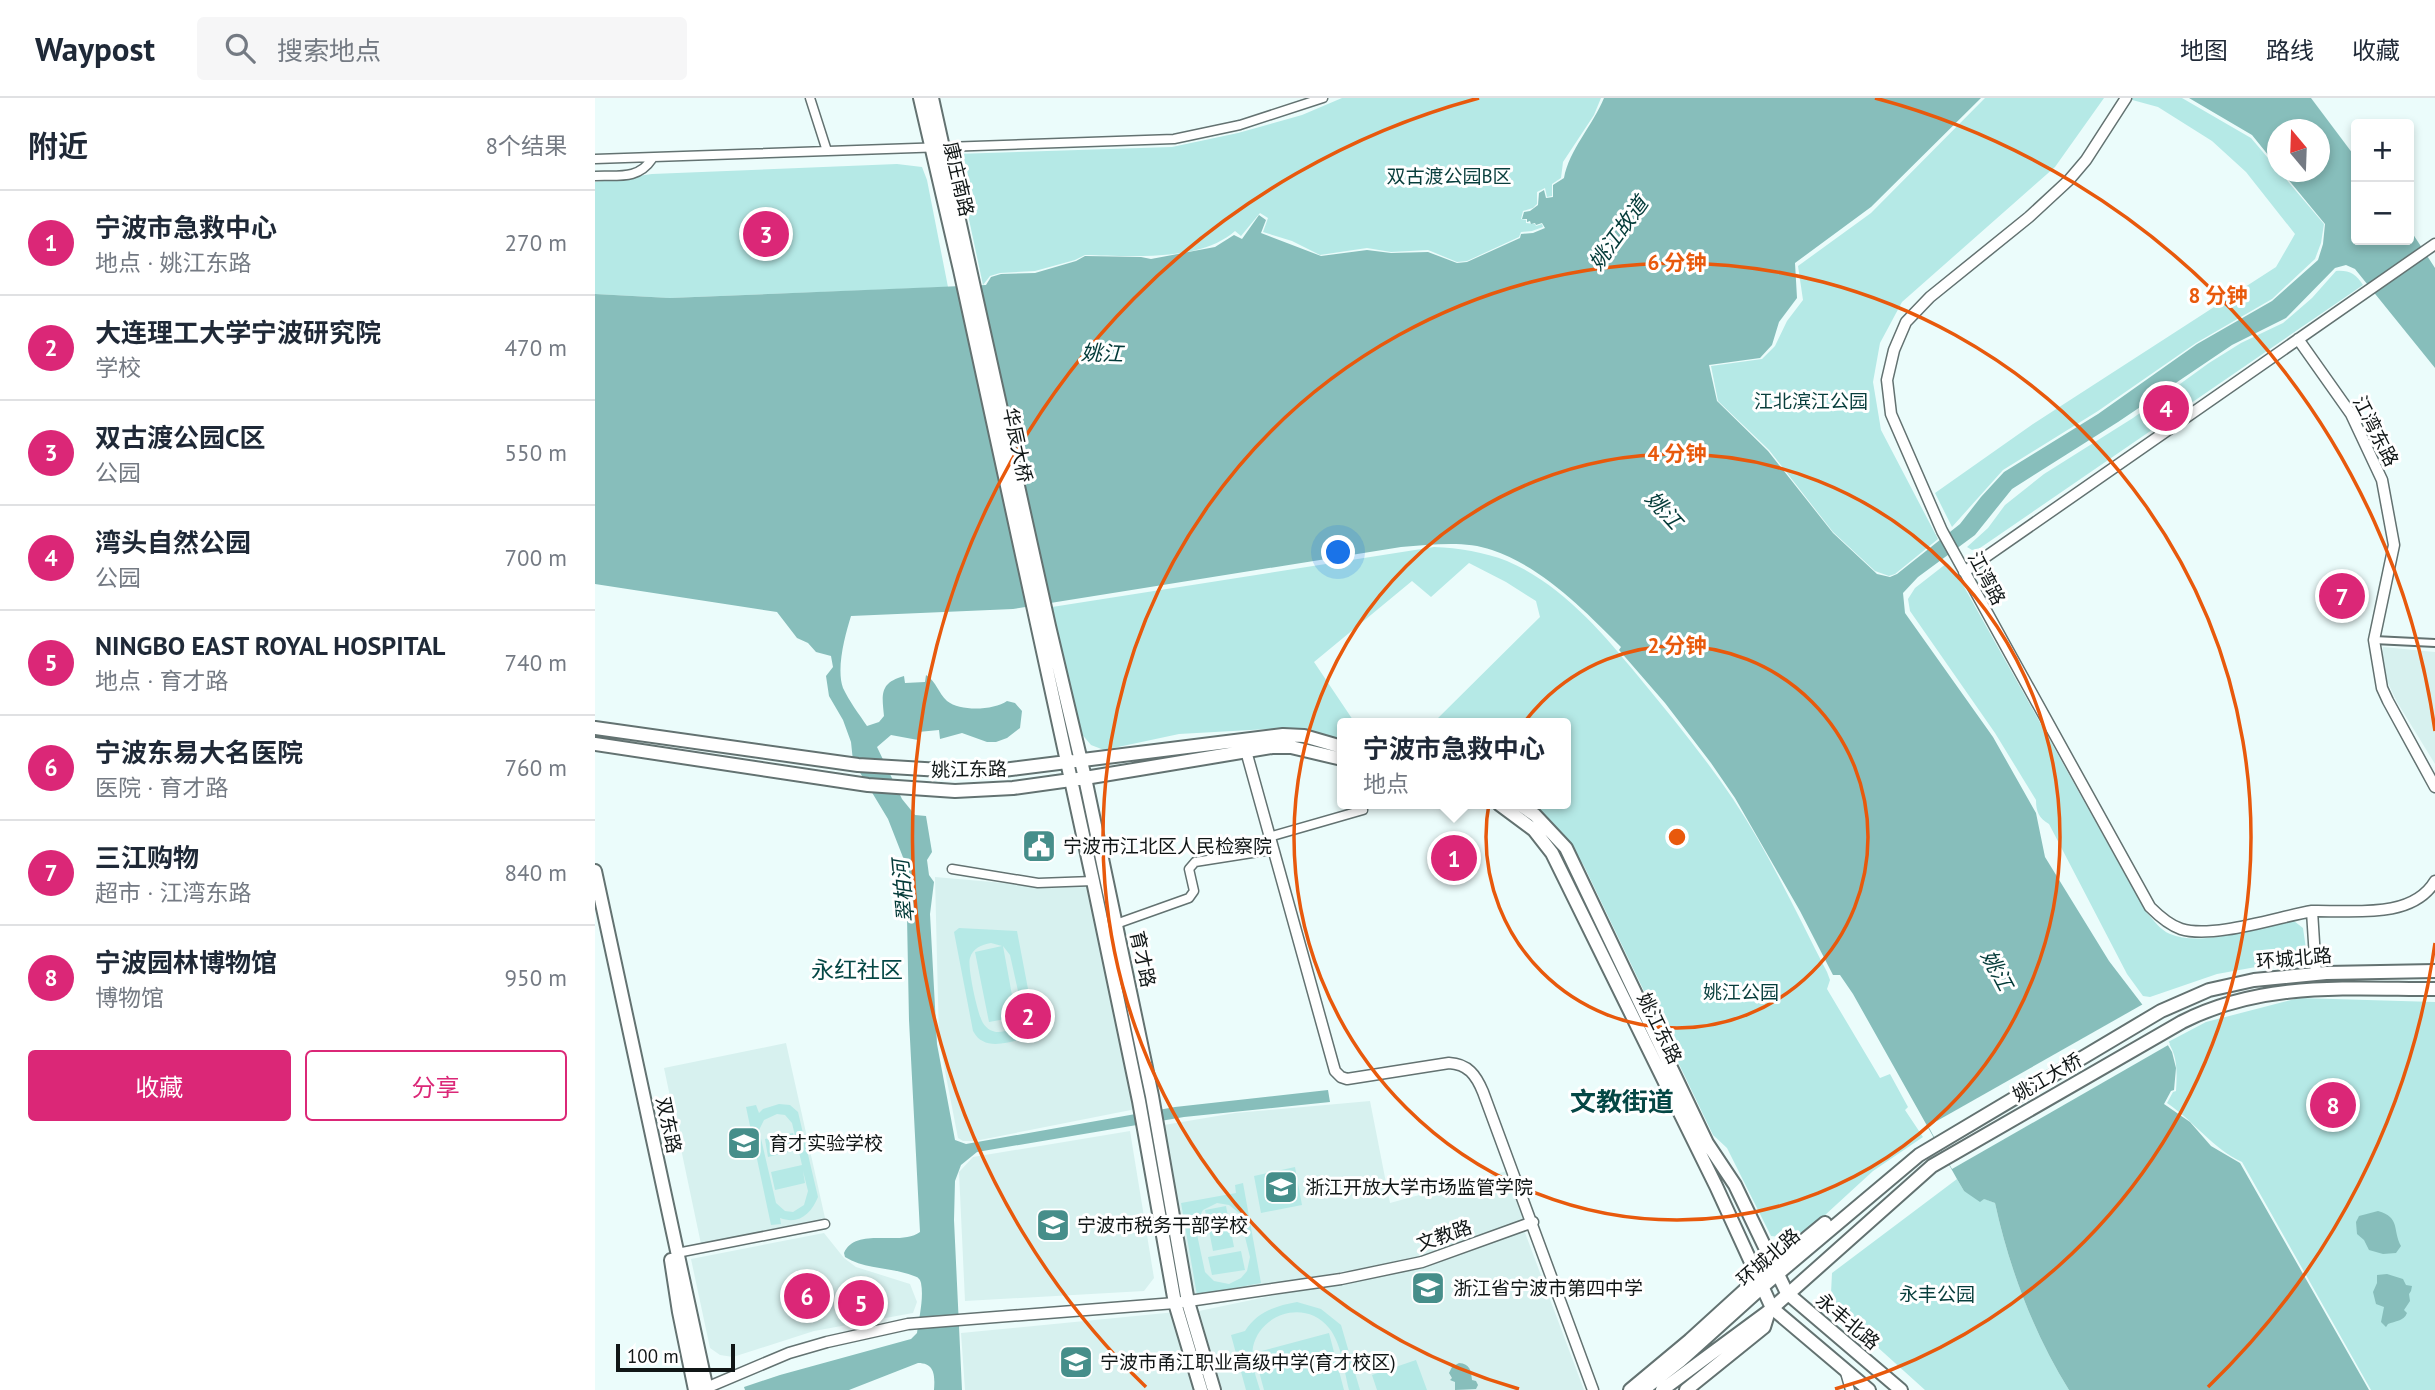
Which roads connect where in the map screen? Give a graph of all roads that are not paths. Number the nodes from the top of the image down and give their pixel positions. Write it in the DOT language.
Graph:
graph roads {
  1 [pos="810,98"];
  2 [pos="920,98"];
  3 [pos="932,98"];
  4 [pos="1323,98"];
  5 [pos="2126,98"];
  6 [pos="937,146"];
  7 [pos="827,151"];
  8 [pos="595,159"];
  9 [pos="652,159"];
  10 [pos="595,176"];
  11 [pos="2435,244"];
  12 [pos="966,270"];
  13 [pos="2298,339"];
  14 [pos="1964,572"];
  15 [pos="1044,627"];
  16 [pos="2374,640"];
  17 [pos="2435,643"];
  18 [pos="595,728"];
  19 [pos="595,744"];
  20 [pos="1337,746"];
  21 [pos="1246,751"];
  22 [pos="1337,758"];
  23 [pos="1075,762"];
  24 [pos="1086,778"];
  25 [pos="1072,780"];
  26 [pos="2435,787"];
  27 [pos="1505,809"];
  28 [pos="1526,809"];
  29 [pos="1363,810"];
  30 [pos="1269,837"];
  31 [pos="1272,850"];
  32 [pos="952,869"];
  33 [pos="595,871"];
  34 [pos="1093,881"];
  35 [pos="2435,881"];
  36 [pos="595,904"];
  37 [pos="2312,911"];
  38 [pos="1116,924"];
  39 [pos="2435,971"];
  40 [pos="2316,974"];
  41 [pos="2435,989"];
  42 [pos="2161,1011"];
  43 [pos="2182,1022"];
  44 [pos="1919,1155"];
  45 [pos="1932,1166"];
  46 [pos="1533,1222"];
  47 [pos="825,1224"];
  48 [pos="677,1253"];
  49 [pos="1774,1271"];
  50 [pos="1759,1283"];
  51 [pos="1787,1293"];
  52 [pos="1182,1302"];
  53 [pos="1770,1309"];
  54 [pos="1842,1365"];
  55 [pos="701,1389"];
  56 [pos="1201,1390"];
  57 [pos="1214,1390"];
  58 [pos="1593,1390"];
  59 [pos="1630,1390"];
  60 [pos="1643,1390"];
  61 [pos="1662,1390"];
  62 [pos="1686,1390"];
  63 [pos="1850,1390"];
  64 [pos="1870,1390"];
  65 [pos="1901,1390"];
  1 -- 7 [label="street"];
  2 -- 6 [label="main road, 康庄南路"];
  3 -- 6 [label="main road, 康庄南路"];
  4 -- 6 [label="street"];
  5 -- 14 [label="street, 江湾路"];
  6 -- 7 [label="street"];
  6 -- 12 [label="main road, 康庄南路"];
  7 -- 9 [label="street"];
  8 -- 9 [label="street"];
  9 -- 10 [label="street"];
  11 -- 13 [label="street"];
  12 -- 15 [label="main road, 华辰大桥"];
  13 -- 14 [label="street"];
  13 -- 16 [label="street, 江湾东路"];
  14 -- 37 [label="street, 江湾路"];
  15 -- 23 [label="main road, 育才路"];
  16 -- 17 [label="street"];
  16 -- 26 [label="street, 江湾东路"];
  18 -- 23 [label="main road, 姚江东路"];
  19 -- 25 [label="main road, 姚江东路"];
  20 -- 23 [label="main road, 姚江东路"];
  21 -- 22 [label="main road, 姚江东路"];
  21 -- 24 [label="main road, 姚江东路"];
  21 -- 30 [label="street"];
  23 -- 24 [label="main road, 育才路"];
  23 -- 25 [label="main road, 育才路"];
  24 -- 25 [label="main road, 姚江东路"];
  24 -- 38 [label="main road, 育才路"];
  25 -- 34 [label="main road, 育才路"];
  27 -- 50 [label="main road, 姚江东路"];
  28 -- 49 [label="main road, 姚江东路"];
  29 -- 30 [label="street"];
  30 -- 31 [label="street"];
  31 -- 38 [label="street"];
  31 -- 46 [label="street"];
  32 -- 34 [label="street"];
  33 -- 48 [label="main road, 双东路"];
  34 -- 52 [label="main road, 育才路"];
  35 -- 37 [label="street"];
  36 -- 55 [label="main road, 双东路"];
  37 -- 40 [label="street"];
  38 -- 52 [label="main road, 育才路"];
  39 -- 40 [label="main road, 环城北路"];
  40 -- 42 [label="main road, 环城北路"];
  41 -- 43 [label="main road, 环城北路"];
  42 -- 44 [label="main road, 姚江大桥"];
  43 -- 45 [label="main road, 姚江大桥"];
  44 -- 49 [label="main road, 环城北路"];
  45 -- 51 [label="main road, 环城北路"];
  46 -- 52 [label="street, 文教路"];
  46 -- 58 [label="street"];
  47 -- 48 [label="street"];
  48 -- 55 [label="main road, 双东路"];
  49 -- 50 [label="main road, 环城北路"];
  49 -- 51 [label="main road, 永丰北路"];
  50 -- 53 [label="main road, 永丰北路"];
  50 -- 59 [label="main road"];
  50 -- 60 [label="main road, 环城北路"];
  51 -- 53 [label="main road, 环城北路"];
  51 -- 65 [label="main road, 永丰北路"];
  52 -- 55 [label="street"];
  52 -- 56 [label="main road, 育才路"];
  52 -- 57 [label="main road, 育才路"];
  53 -- 54 [label="main road, 永丰北路"];
  53 -- 61 [label="main road, 环城北路"];
  53 -- 62 [label="main road"];
  54 -- 63 [label="street"];
  54 -- 64 [label="main road, 永丰北路"];
}
